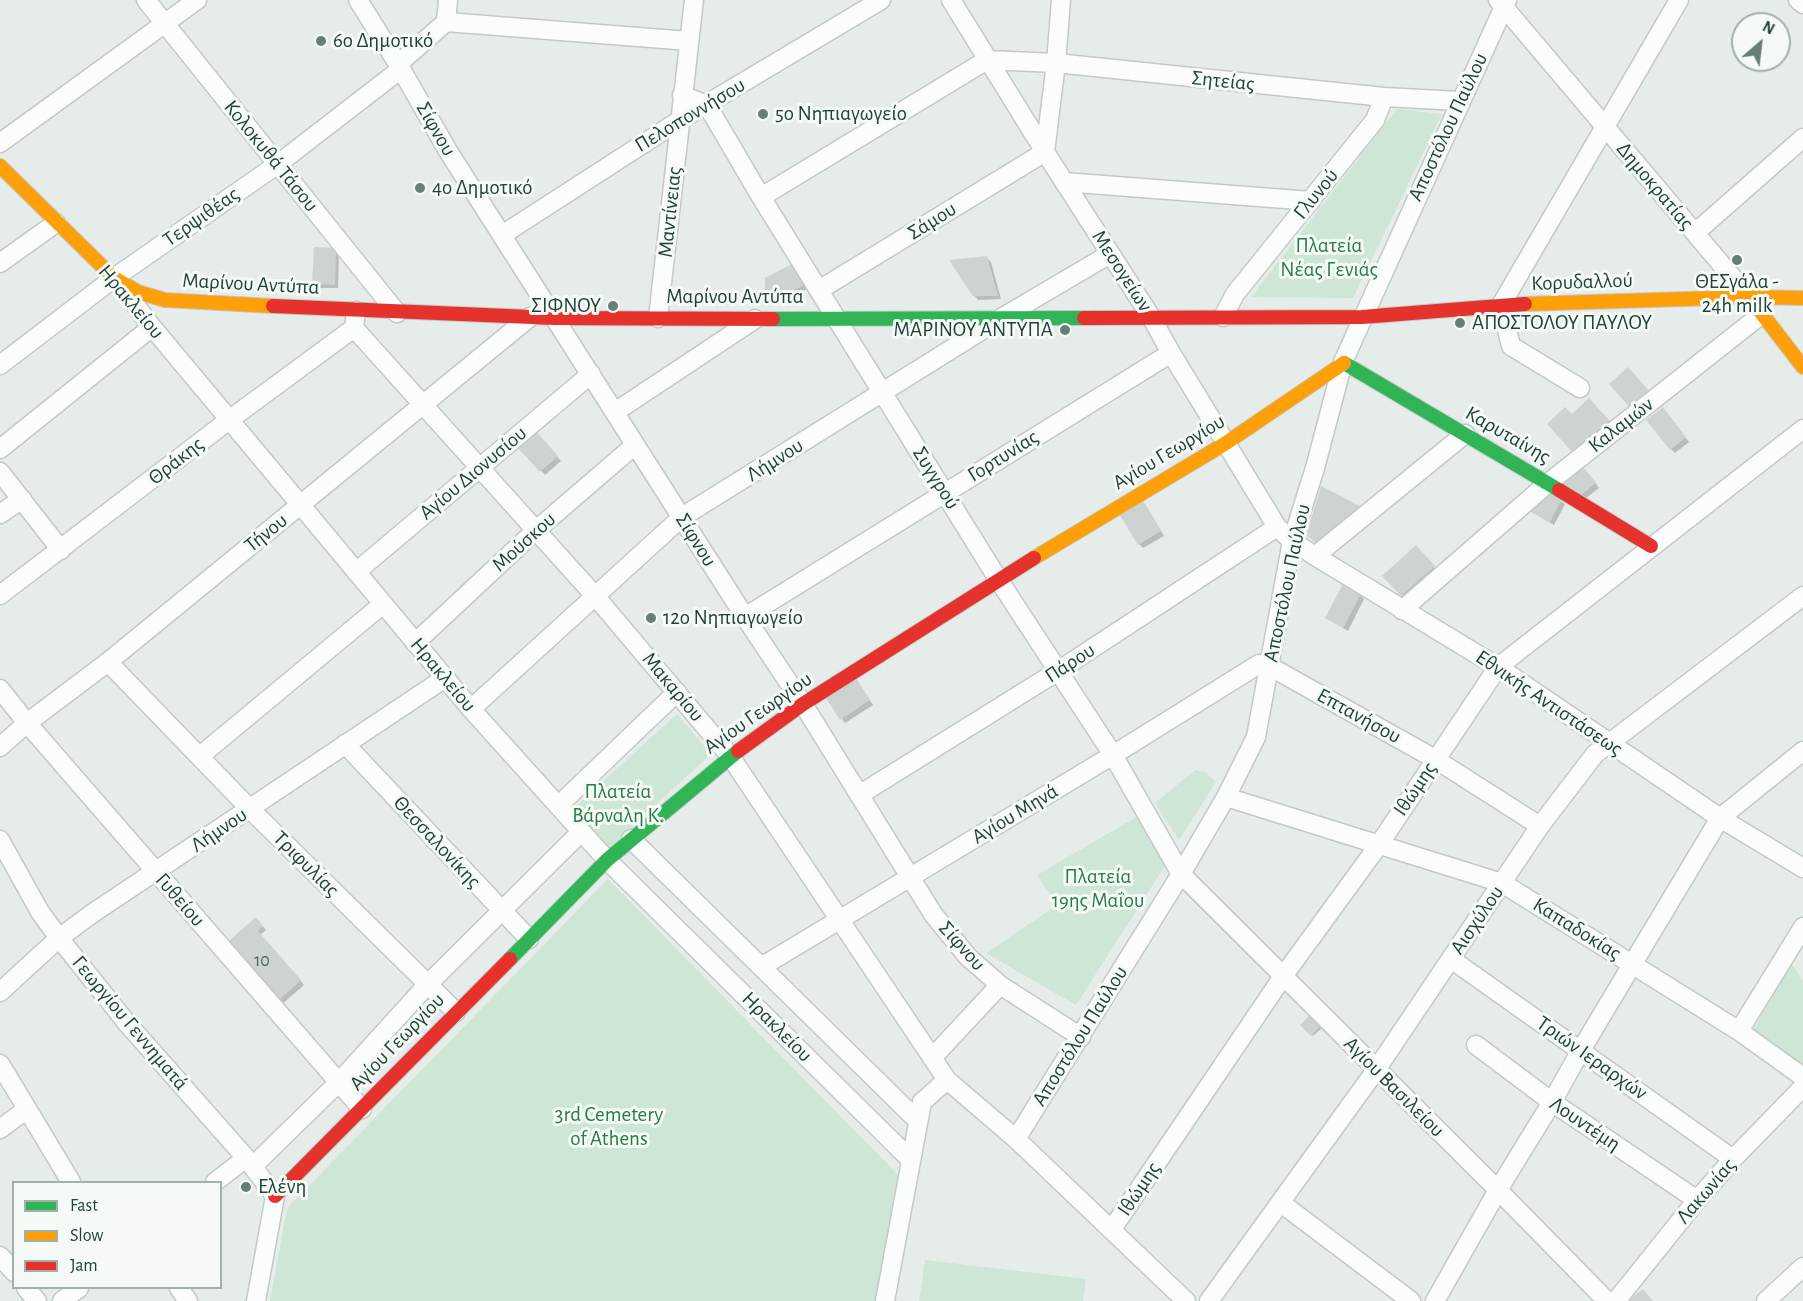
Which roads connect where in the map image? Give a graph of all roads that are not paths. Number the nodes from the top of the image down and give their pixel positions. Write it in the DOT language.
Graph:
graph roads {
  1 [pos="146,0"];
  2 [pos="197,0"];
  3 [pos="358,0"];
  4 [pos="448,0"];
  5 [pos="693,0"];
  6 [pos="881,0"];
  7 [pos="951,0"];
  8 [pos="1061,0"];
  9 [pos="1679,0"];
  10 [pos="1798,0"];
  11 [pos="1503,2"];
  12 [pos="1803,4"];
  13 [pos="446,22"];
  14 [pos="164,23"];
  15 [pos="689,41"];
  16 [pos="987,60"];
  17 [pos="1056,63"];
  18 [pos="400,66"];
  19 [pos="682,95"];
  20 [pos="1384,98"];
  21 [pos="1460,101"];
  22 [pos="707,105"];
  23 [pos="680,120"];
  24 [pos="1605,127"];
  25 [pos="1803,138"];
  26 [pos="0,143"];
  27 [pos="1045,152"];
  28 [pos="278,164"];
  29 [pos="0,166"];
  30 [pos="1064,182"];
  31 [pos="761,197"];
  32 [pos="1311,201"];
  33 [pos="56,223"];
  34 [pos="1695,233"];
  35 [pos="502,235"];
  36 [pos="1110,254"];
  37 [pos="0,263"];
  38 [pos="114,278"];
  39 [pos="819,291"];
  40 [pos="1749,297"];
  41 [pos="1803,298"];
  42 [pos="1501,305"];
  43 [pos="397,313"];
  44 [pos="1762,314"];
  45 [pos="530,317"];
  46 [pos="1003,317"];
  47 [pos="1151,317"];
  48 [pos="1223,317"];
  49 [pos="1362,317"];
  50 [pos="555,318"];
  51 [pos="658,318"];
  52 [pos="837,318"];
  53 [pos="755,319"];
  54 [pos="355,320"];
  55 [pos="152,327"];
  56 [pos="1171,353"];
  57 [pos="1343,362"];
  58 [pos="0,365"];
  59 [pos="1803,367"];
  60 [pos="591,374"];
  61 [pos="1580,388"];
  62 [pos="883,393"];
  63 [pos="422,404"];
  64 [pos="615,412"];
  65 [pos="229,420"];
  66 [pos="1803,429"];
  67 [pos="1466,434"];
  68 [pos="1226,443"];
  69 [pos="635,445"];
  70 [pos="0,449"];
  71 [pos="479,469"];
  72 [pos="0,472"];
  73 [pos="1548,483"];
  74 [pos="945,492"];
  75 [pos="22,499"];
  76 [pos="300,505"];
  77 [pos="0,514"];
  78 [pos="681,517"];
  79 [pos="1277,527"];
  80 [pos="535,531"];
  81 [pos="1292,541"];
  82 [pos="1651,546"];
  83 [pos="60,550"];
  84 [pos="1315,556"];
  85 [pos="356,572"];
  86 [pos="999,579"];
  87 [pos="0,595"];
  88 [pos="1803,596"];
  89 [pos="596,597"];
  90 [pos="383,604"];
  91 [pos="1402,610"];
  92 [pos="745,617"];
  93 [pos="416,643"];
  94 [pos="108,662"];
  95 [pos="1269,666"];
  96 [pos="1498,667"];
  97 [pos="1058,671"];
  98 [pos="445,678"];
  99 [pos="0,689"];
  100 [pos="677,692"];
  101 [pos="803,705"];
  102 [pos="471,708"];
  103 [pos="27,723"];
  104 [pos="1608,743"];
  105 [pos="345,744"];
  106 [pos="0,747"];
  107 [pos="1803,751"];
  108 [pos="1113,755"];
  109 [pos="200,756"];
  110 [pos="730,756"];
  111 [pos="1435,759"];
  112 [pos="859,795"];
  113 [pos="1226,797"];
  114 [pos="558,806"];
  115 [pos="250,809"];
  116 [pos="1720,818"];
  117 [pos="1540,826"];
  118 [pos="581,832"];
  119 [pos="631,839"];
  120 [pos="0,840"];
  121 [pos="1378,846"];
  122 [pos="607,860"];
  123 [pos="1803,868"];
  124 [pos="157,872"];
  125 [pos="1181,874"];
  126 [pos="911,877"];
  127 [pos="1502,883"];
  128 [pos="502,911"];
  129 [pos="841,919"];
  130 [pos="1803,927"];
  131 [pos="59,938"];
  132 [pos="529,939"];
  133 [pos="1450,959"];
  134 [pos="1634,964"];
  135 [pos="761,967"];
  136 [pos="1284,975"];
  137 [pos="427,985"];
  138 [pos="1000,985"];
  139 [pos="0,992"];
  140 [pos="456,1012"];
  141 [pos="1739,1031"];
  142 [pos="1081,1037"];
  143 [pos="1476,1045"];
  144 [pos="1581,1050"];
  145 [pos="932,1058"];
  146 [pos="0,1064"];
  147 [pos="1376,1070"];
  148 [pos="1803,1077"];
  149 [pos="947,1080"];
  150 [pos="339,1082"];
  151 [pos="1803,1088"];
  152 [pos="1552,1102"];
  153 [pos="362,1108"];
  154 [pos="27,1109"];
  155 [pos="918,1121"];
  156 [pos="0,1129"];
  157 [pos="1016,1139"];
  158 [pos="1733,1159"];
  159 [pos="911,1160"];
  160 [pos="249,1162"];
  161 [pos="69,1181"];
  162 [pos="217,1181"];
  163 [pos="1498,1190"];
  164 [pos="275,1196"];
  165 [pos="1697,1200"];
  166 [pos="1281,1203"];
  167 [pos="1112,1229"];
  168 [pos="0,1256"];
  169 [pos="1803,1267"];
  170 [pos="12,1270"];
  171 [pos="28,1289"];
  172 [pos="77,1289"];
  173 [pos="37,1301"];
  174 [pos="62,1301"];
  175 [pos="256,1301"];
  176 [pos="885,1301"];
  177 [pos="1186,1301"];
  178 [pos="1209,1301"];
  179 [pos="1411,1301"];
  180 [pos="1435,1301"];
  181 [pos="1607,1301"];
  182 [pos="1616,1301"];
  183 [pos="1766,1301"];
  1 -- 14 [label="street, Κολοκυθά Τάσου"];
  2 -- 14 [label="street"];
  3 -- 18 [label="street, Σίφνου"];
  4 -- 13 [label="street"];
  5 -- 15 [label="street, Μαντίνειας"];
  6 -- 22 [label="street, Πελοποννήσου"];
  7 -- 16 [label="street, Μεσογείων"];
  8 -- 17 [label="street"];
  9 -- 24 [label="street"];
  10 -- 12 [label="street"];
  11 -- 21 [label="street, Αποστόλου Παύλου"];
  11 -- 24 [label="street, Δημοκρατίας"];
  13 -- 15 [label="street"];
  13 -- 18 [label="street, Τερψιθέας"];
  14 -- 26 [label="street"];
  14 -- 28 [label="street, Κολοκυθά Τάσου"];
  15 -- 19 [label="street, Μαντίνειας"];
  16 -- 17 [label="street, Σητείας"];
  16 -- 27 [label="street, Μεσογείων"];
  16 -- 31 [label="street"];
  17 -- 20 [label="street, Σητείας"];
  17 -- 27 [label="street"];
  18 -- 28 [label="street, Τερψιθέας"];
  18 -- 35 [label="street, Σίφνου"];
  19 -- 22 [label="street"];
  19 -- 23 [label="street, Μαντίνειας"];
  20 -- 21 [label="street, Σητείας"];
  20 -- 32 [label="street, Γλυνού"];
  21 -- 49 [label="street, Αποστόλου Παύλου"];
  22 -- 23 [label="street, Πελοποννήσου"];
  22 -- 31 [label="street, Συγγρού"];
  23 -- 35 [label="street, Πελοποννήσου"];
  23 -- 51 [label="street, Μαντίνειας"];
  24 -- 34 [label="street, Δημοκρατίας"];
  24 -- 42 [label="street"];
  25 -- 34 [label="street"];
  27 -- 30 [label="street, Μεσογείων"];
  27 -- 39 [label="street, Σάμου"];
  28 -- 38 [label="street, Τερψιθέας"];
  28 -- 43 [label="street, Κολοκυθά Τάσου"];
  29 -- 33 [label="street, Ηρακλείου"];
  30 -- 32 [label="street"];
  30 -- 36 [label="street, Μεσογείων"];
  31 -- 39 [label="street, Συγγρού"];
  32 -- 48 [label="street, Γλυνού"];
  33 -- 37 [label="street"];
  33 -- 38 [label="street, Ηρακλείου"];
  34 -- 40 [label="street, Δημοκρατίας"];
  35 -- 50 [label="street, Σίφνου"];
  36 -- 46 [label="street, Λήμνου"];
  36 -- 47 [label="street, Μεσογείων"];
  38 -- 54 [label="street, Μαρίνου Αντύπα"];
  38 -- 55 [label="street, Ηρακλείου"];
  38 -- 58 [label="street, Τερψιθέας"];
  39 -- 52 [label="street, Συγγρού"];
  40 -- 41 [label="street, Κορυδαλλού"];
  40 -- 42 [label="street, Κορυδαλλού"];
  40 -- 44 [label="street, Δημοκρατίας"];
  42 -- 49 [label="street, Κορυδαλλού"];
  42 -- 61 [label="street"];
  43 -- 45 [label="street, Μαρίνου Αντύπα"];
  43 -- 54 [label="street, Μαρίνου Αντύπα"];
  44 -- 59 [label="street, Δημοκρατίας"];
  44 -- 73 [label="street, Καλαμών"];
  45 -- 50 [label="street, Μαρίνου Αντύπα"];
  45 -- 63 [label="street, Τήνου"];
  46 -- 47 [label="street, Μαρίνου Αντύπα"];
  46 -- 52 [label="street, Μαρίνου Αντύπα"];
  46 -- 62 [label="street, Λήμνου"];
  47 -- 48 [label="street, Μαρίνου Αντύπα"];
  47 -- 56 [label="street, Μεσογείων"];
  48 -- 49 [label="street, Μαρίνου Αντύπα"];
  49 -- 57 [label="street, Αποστόλου Παύλου"];
  50 -- 51 [label="street, Μαρίνου Αντύπα"];
  50 -- 60 [label="street, Σίφνου"];
  51 -- 53 [label="street, Μαρίνου Αντύπα"];
  52 -- 53 [label="street, Μαρίνου Αντύπα"];
  52 -- 62 [label="street, Συγγρού"];
  53 -- 64 [label="street"];
  54 -- 63 [label="street, Μακαρίου"];
  54 -- 65 [label="street, Θράκης"];
  55 -- 65 [label="street, Ηρακλείου"];
  55 -- 70 [label="street"];
  56 -- 68 [label="street, Μεσογείων"];
  56 -- 74 [label="street, Γορτυνίας"];
  57 -- 67 [label="street, Καρυταίνης"];
  57 -- 68 [label="street, Αγίου Γεωργίου"];
  57 -- 81 [label="street, Αποστόλου Παύλου"];
  60 -- 64 [label="street, Σίφνου"];
  60 -- 71 [label="street, Αγίου Διονυσίου"];
  62 -- 74 [label="street, Συγγρού"];
  62 -- 78 [label="street, Λήμνου"];
  63 -- 71 [label="street, Μακαρίου"];
  63 -- 76 [label="street, Τήνου"];
  64 -- 69 [label="street, Σίφνου"];
  65 -- 76 [label="street, Ηρακλείου"];
  65 -- 83 [label="street, Θράκης"];
  66 -- 82 [label="street, Ιθώμης"];
  67 -- 73 [label="street, Καρυταίνης"];
  67 -- 84 [label="street"];
  68 -- 79 [label="street, Μεσογείων"];
  68 -- 86 [label="street, Αγίου Γεωργίου"];
  69 -- 78 [label="street, Σίφνου"];
  69 -- 80 [label="street, Μούσκου"];
  71 -- 80 [label="street, Μακαρίου"];
  71 -- 85 [label="street, Αγίου Διονυσίου"];
  72 -- 75 [label="street"];
  73 -- 82 [label="street, Καρυταίνης"];
  73 -- 91 [label="street, Καλαμών"];
  74 -- 86 [label="street, Συγγρού"];
  74 -- 92 [label="street, Γορτυνίας"];
  75 -- 77 [label="street"];
  75 -- 83 [label="street"];
  76 -- 85 [label="street, Ηρακλείου"];
  76 -- 94 [label="street, Τήνου"];
  78 -- 89 [label="street, Λήμνου"];
  78 -- 92 [label="street, Σίφνου"];
  79 -- 81 [label="street, Μεσογείων"];
  79 -- 97 [label="street, Πάρου"];
  80 -- 89 [label="street, Μακαρίου"];
  80 -- 93 [label="street, Μούσκου"];
  81 -- 84 [label="street, Εθνικής Αντιστάσεως"];
  81 -- 95 [label="street, Αποστόλου Παύλου"];
  82 -- 96 [label="street, Ιθώμης"];
  83 -- 87 [label="street, Θράκης"];
  84 -- 91 [label="street, Εθνικής Αντιστάσεως"];
  85 -- 90 [label="street, Ηρακλείου"];
  86 -- 97 [label="street, Συγγρού"];
  86 -- 101 [label="street, Αγίου Γεωργίου"];
  88 -- 104 [label="street, Αισχύλου"];
  89 -- 100 [label="street, Μακαρίου"];
  89 -- 102 [label="street, Λήμνου"];
  90 -- 93 [label="street, Ηρακλείου"];
  90 -- 109 [label="street"];
  91 -- 96 [label="street, Εθνικής Αντιστάσεως"];
  92 -- 101 [label="street, Σίφνου"];
  93 -- 98 [label="street, Ηρακλείου"];
  94 -- 103 [label="street, Τήνου"];
  94 -- 109 [label="street, Τριφυλίας"];
  95 -- 108 [label="street, Αγίου Μηνά"];
  95 -- 111 [label="street, Επτανήσου"];
  95 -- 113 [label="street, Αποστόλου Παύλου"];
  96 -- 104 [label="street, Εθνικής Αντιστάσεως"];
  96 -- 111 [label="street, Ιθώμης"];
  97 -- 108 [label="street, Συγγρού"];
  97 -- 112 [label="street, Πάρου"];
  98 -- 102 [label="street, Ηρακλείου"];
  98 -- 105 [label="street, Λήμνου"];
  99 -- 103 [label="street, Γυθείου"];
  100 -- 110 [label="street, Μακαρίου"];
  100 -- 114 [label="street"];
  101 -- 110 [label="street, Αγίου Γεωργίου"];
  101 -- 112 [label="street, Σίφνου"];
  102 -- 114 [label="street, Ηρακλείου"];
  103 -- 106 [label="street, Τήνου"];
  103 -- 124 [label="street, Γυθείου"];
  104 -- 116 [label="street, Εθνικής Αντιστάσεως"];
  104 -- 117 [label="street, Αισχύλου"];
  105 -- 115 [label="street, Λήμνου"];
  105 -- 128 [label="street, Θεσσαλονίκης"];
  107 -- 116 [label="street"];
  108 -- 125 [label="street, Συγγρού"];
  108 -- 126 [label="street, Αγίου Μηνά"];
  109 -- 115 [label="street, Τριφυλίας"];
  110 -- 119 [label="street, Αγίου Γεωργίου"];
  110 -- 129 [label="street, Μακαρίου"];
  111 -- 117 [label="street, Επτανήσου"];
  111 -- 121 [label="street, Ιθώμης"];
  112 -- 126 [label="street, Σίφνου"];
  113 -- 121 [label="street, Καπαδοκίας"];
  113 -- 125 [label="street, Αποστόλου Παύλου"];
  114 -- 118 [label="street, Ηρακλείου"];
  115 -- 124 [label="street, Λήμνου"];
  115 -- 137 [label="street, Τριφυλίας"];
  116 -- 123 [label="street, Εθνικής Αντιστάσεως"];
  116 -- 134 [label="street"];
  117 -- 127 [label="street, Αισχύλου"];
  118 -- 122 [label="street, Ηρακλείου"];
  118 -- 128 [label="street"];
  119 -- 122 [label="street, Αγίου Γεωργίου"];
  119 -- 135 [label="street"];
  120 -- 131 [label="street, Γεωργίου Γεννηματά"];
  121 -- 127 [label="street, Καπαδοκίας"];
  121 -- 136 [label="street, Ιθώμης"];
  122 -- 132 [label="street, Αγίου Γεωργίου"];
  122 -- 159 [label="street, Ηρακλείου"];
  124 -- 131 [label="street, Λήμνου"];
  124 -- 150 [label="street, Γυθείου"];
  125 -- 136 [label="street, Αγίου Βασιλείου"];
  125 -- 142 [label="street, Αποστόλου Παύλου"];
  126 -- 129 [label="street, Αγίου Μηνά"];
  126 -- 138 [label="street, Σίφνου"];
  127 -- 133 [label="street, Αισχύλου"];
  127 -- 134 [label="street, Καπαδοκίας"];
  128 -- 132 [label="street, Θεσσαλονίκης"];
  128 -- 137 [label="street"];
  129 -- 135 [label="street, Αγίου Μηνά"];
  129 -- 145 [label="street, Μακαρίου"];
  130 -- 141 [label="street"];
  131 -- 139 [label="street, Λήμνου"];
  131 -- 160 [label="street, Γεωργίου Γεννηματά"];
  132 -- 140 [label="street, Αγίου Γεωργίου"];
  133 -- 144 [label="street, Τριών Ιεραρχών"];
  133 -- 147 [label="street, Αισχύλου"];
  134 -- 141 [label="street, Καπαδοκίας"];
  134 -- 144 [label="street"];
  135 -- 155 [label="street"];
  136 -- 147 [label="street, Αγίου Βασιλείου"];
  136 -- 167 [label="street, Ιθώμης"];
  137 -- 140 [label="street, Τριφυλίας"];
  137 -- 150 [label="street"];
  138 -- 142 [label="street, Σίφνου"];
  138 -- 145 [label="street"];
  140 -- 153 [label="street, Αγίου Γεωργίου"];
  141 -- 148 [label="street, Καπαδοκίας"];
  142 -- 157 [label="street, Αποστόλου Παύλου"];
  143 -- 152 [label="street, Λουντέμη"];
  144 -- 152 [label="street"];
  144 -- 158 [label="street, Τριών Ιεραρχών"];
  145 -- 149 [label="street, Μακαρίου"];
  146 -- 154 [label="street"];
  147 -- 163 [label="street, Αγίου Βασιλείου"];
  147 -- 166 [label="street, Αισχύλου"];
  149 -- 155 [label="street"];
  149 -- 157 [label="street, Μακαρίου"];
  150 -- 153 [label="street, Γυθείου"];
  150 -- 160 [label="street"];
  151 -- 158 [label="street, Λακωνίας"];
  152 -- 163 [label="street"];
  152 -- 165 [label="street, Λουντέμη"];
  153 -- 164 [label="street, Αγίου Γεωργίου"];
  154 -- 156 [label="street"];
  154 -- 161 [label="street"];
  155 -- 159 [label="street"];
  157 -- 167 [label="street, Μακαρίου"];
  158 -- 165 [label="street, Λακωνίας"];
  159 -- 176 [label="street"];
  160 -- 162 [label="street"];
  160 -- 164 [label="street, Γεωργίου Γεννηματά"];
  163 -- 180 [label="street"];
  163 -- 181 [label="street, Αγίου Βασιλείου"];
  164 -- 175 [label="street"];
  165 -- 182 [label="street, Λακωνίας"];
  166 -- 178 [label="street, Αισχύλου"];
  166 -- 179 [label="street"];
  167 -- 177 [label="street, Μακαρίου"];
  168 -- 170 [label="street"];
  169 -- 183 [label="street"];
  171 -- 173 [label="street"];
  172 -- 174 [label="street"];
}
